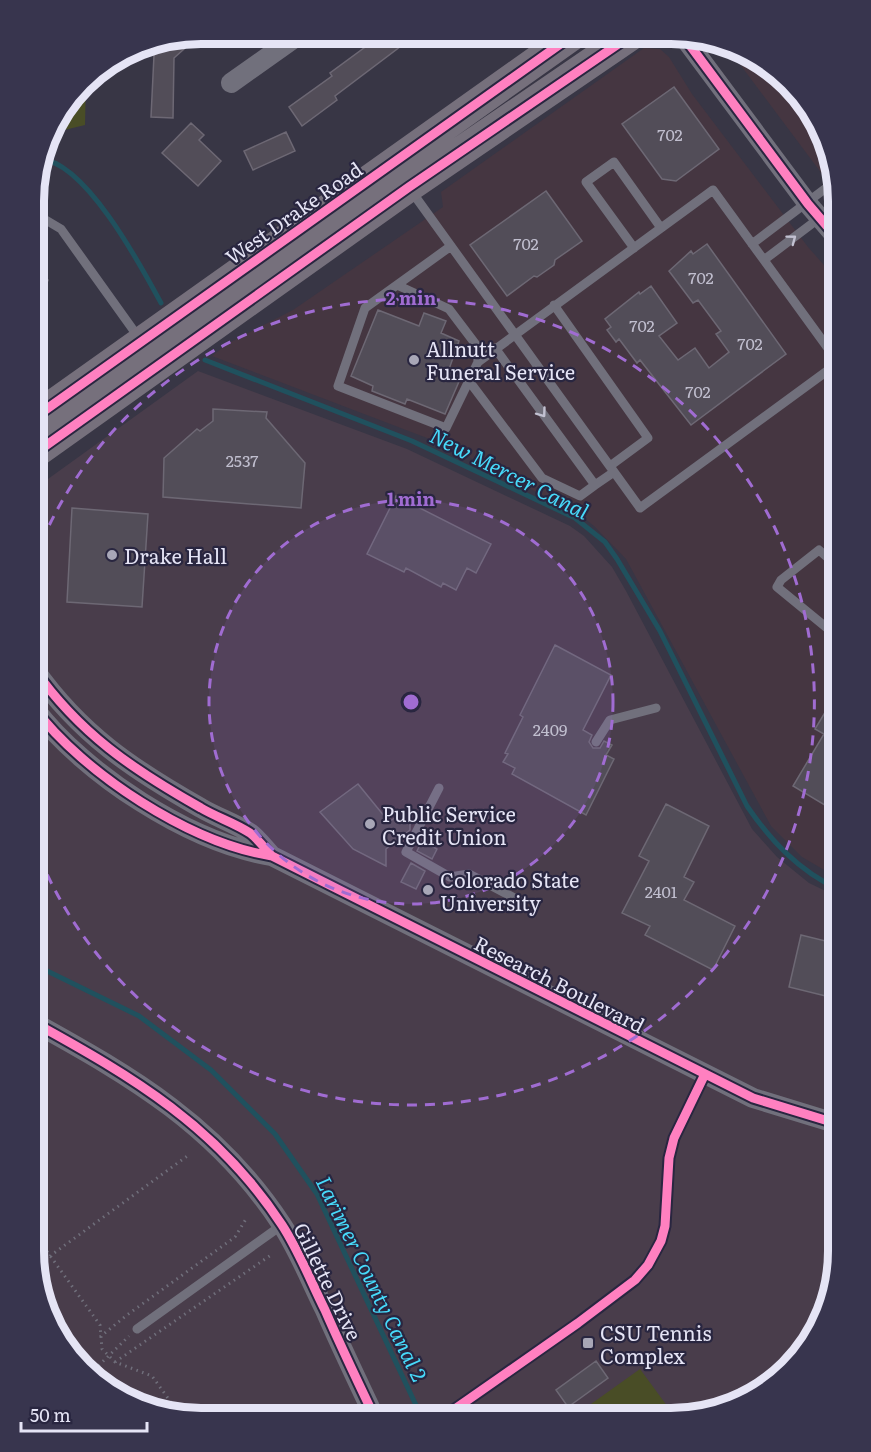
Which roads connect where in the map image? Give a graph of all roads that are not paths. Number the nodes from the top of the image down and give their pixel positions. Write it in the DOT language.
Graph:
graph roads {
  1 [pos="286,44"];
  2 [pos="560,44"];
  3 [pos="618,44"];
  4 [pos="690,45"];
  5 [pos="231,83"];
  6 [pos="409,187"];
  7 [pos="827,188"];
  8 [pos="808,204"];
  9 [pos="828,213"];
  10 [pos="44,219"];
  11 [pos="821,219"];
  12 [pos="828,227"];
  13 [pos="662,228"];
  14 [pos="752,244"];
  15 [pos="451,246"];
  16 [pos="634,248"];
  17 [pos="764,260"];
  18 [pos="397,285"];
  19 [pos="554,305"];
  20 [pos="514,334"];
  21 [pos="142,341"];
  22 [pos="495,348"];
  23 [pos="828,348"];
  24 [pos="478,362"];
  25 [pos="828,369"];
  26 [pos="469,381"];
  27 [pos="114,397"];
  28 [pos="44,411"];
  29 [pos="44,447"];
  30 [pos="612,469"];
  31 [pos="595,485"];
  32 [pos="828,558"];
  33 [pos="828,628"];
  34 [pos="44,683"];
  35 [pos="656,708"];
  36 [pos="44,719"];
  37 [pos="596,742"];
  38 [pos="439,788"];
  39 [pos="272,856"];
  40 [pos="520,901"];
  41 [pos="44,1028"];
  42 [pos="704,1076"];
  43 [pos="827,1121"];
  44 [pos="282,1225"];
  45 [pos="137,1329"];
  46 [pos="370,1408"];
  47 [pos="456,1408"];
  1 -- 5 [label="street"];
  2 -- 21 [label="main road, West Drake Road"];
  3 -- 6 [label="main road"];
  4 -- 8 [label="street"];
  6 -- 15 [label="lane"];
  6 -- 27 [label="main road"];
  7 -- 8 [label="lane"];
  8 -- 11 [label="street"];
  8 -- 14 [label="lane"];
  9 -- 11 [label="lane"];
  10 -- 21 [label="lane"];
  11 -- 12 [label="street"];
  17 -- 11 [label="lane, one-way"];
  13 -- 14 [label="lane"];
  13 -- 16 [label="lane"];
  13 -- 16 [label="lane"];
  14 -- 17 [label="lane"];
  15 -- 18 [label="lane"];
  15 -- 20 [label="lane"];
  16 -- 19 [label="lane"];
  17 -- 23 [label="lane"];
  18 -- 24 [label="lane"];
  18 -- 26 [label="lane"];
  19 -- 20 [label="lane"];
  19 -- 30 [label="lane"];
  20 -- 22 [label="lane"];
  20 -- 30 [label="lane"];
  21 -- 27 [label="main road"];
  21 -- 28 [label="main road, West Drake Road"];
  22 -- 24 [label="lane"];
  22 -- 31 [label="lane, one-way"];
  24 -- 26 [label="lane"];
  25 -- 30 [label="lane"];
  26 -- 31 [label="lane"];
  27 -- 29 [label="main road"];
  30 -- 31 [label="lane"];
  32 -- 33 [label="lane"];
  34 -- 39 [label="street, Research Boulevard"];
  35 -- 37 [label="lane"];
  36 -- 39 [label="street, Research Boulevard"];
  38 -- 40 [label="lane"];
  39 -- 42 [label="street, Research Boulevard"];
  41 -- 44 [label="street, Gillette Drive"];
  42 -- 43 [label="street, Research Boulevard"];
  42 -- 47 [label="lane"];
  44 -- 45 [label="lane"];
  44 -- 46 [label="street, Gillette Drive"];
}
